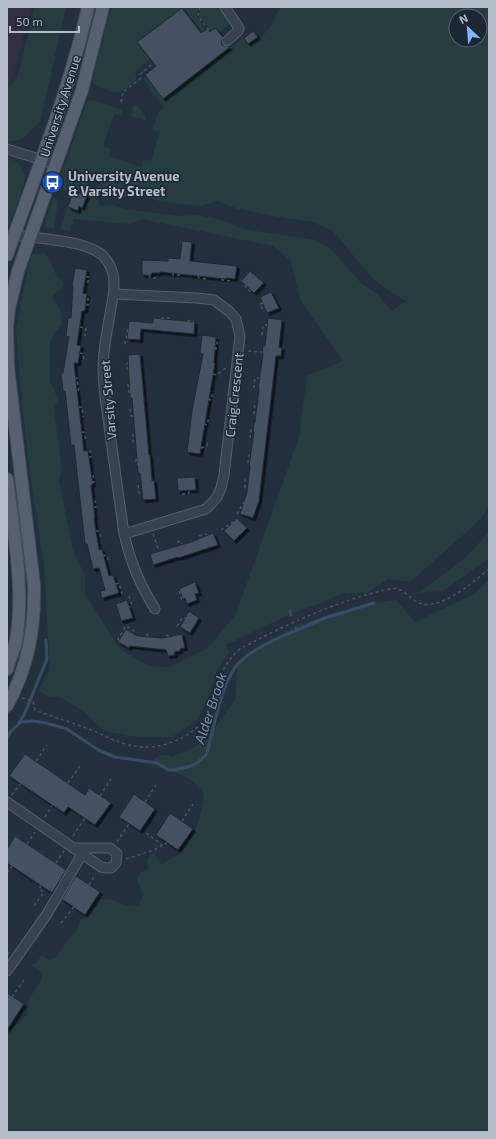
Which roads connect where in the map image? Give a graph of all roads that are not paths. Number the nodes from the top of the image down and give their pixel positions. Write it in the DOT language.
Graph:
graph roads {
  1 [pos="88,7"];
  2 [pos="103,7"];
  3 [pos="225,7"];
  4 [pos="227,41"];
  5 [pos="7,149"];
  6 [pos="41,160"];
  7 [pos="56,164"];
  8 [pos="14,236"];
  9 [pos="30,238"];
  10 [pos="7,255"];
  11 [pos="114,294"];
  12 [pos="7,479"];
  13 [pos="124,534"];
  14 [pos="154,609"];
  15 [pos="7,669"];
  16 [pos="7,706"];
  17 [pos="7,803"];
  18 [pos="73,848"];
  19 [pos="82,854"];
  20 [pos="7,970"];
  1 -- 6 [label="main road, University Avenue"];
  2 -- 7 [label="main road, University Avenue"];
  3 -- 4 [label="street"];
  5 -- 6 [label="street"];
  6 -- 7 [label="street"];
  6 -- 8 [label="main road, University Avenue"];
  7 -- 9 [label="main road, University Avenue"];
  8 -- 9 [label="street, Varsity Street"];
  8 -- 10 [label="main road, University Avenue"];
  9 -- 11 [label="street, Varsity Street"];
  9 -- 16 [label="main road, University Avenue"];
  11 -- 13 [label="street, Varsity Street"];
  11 -- 13 [label="street, Craig Crescent"];
  12 -- 15 [label="main road"];
  13 -- 14 [label="street, Varsity Street"];
  17 -- 18 [label="street"];
  18 -- 19 [label="street"];
  18 -- 19 [label="street"];
  19 -- 20 [label="street"];
}
